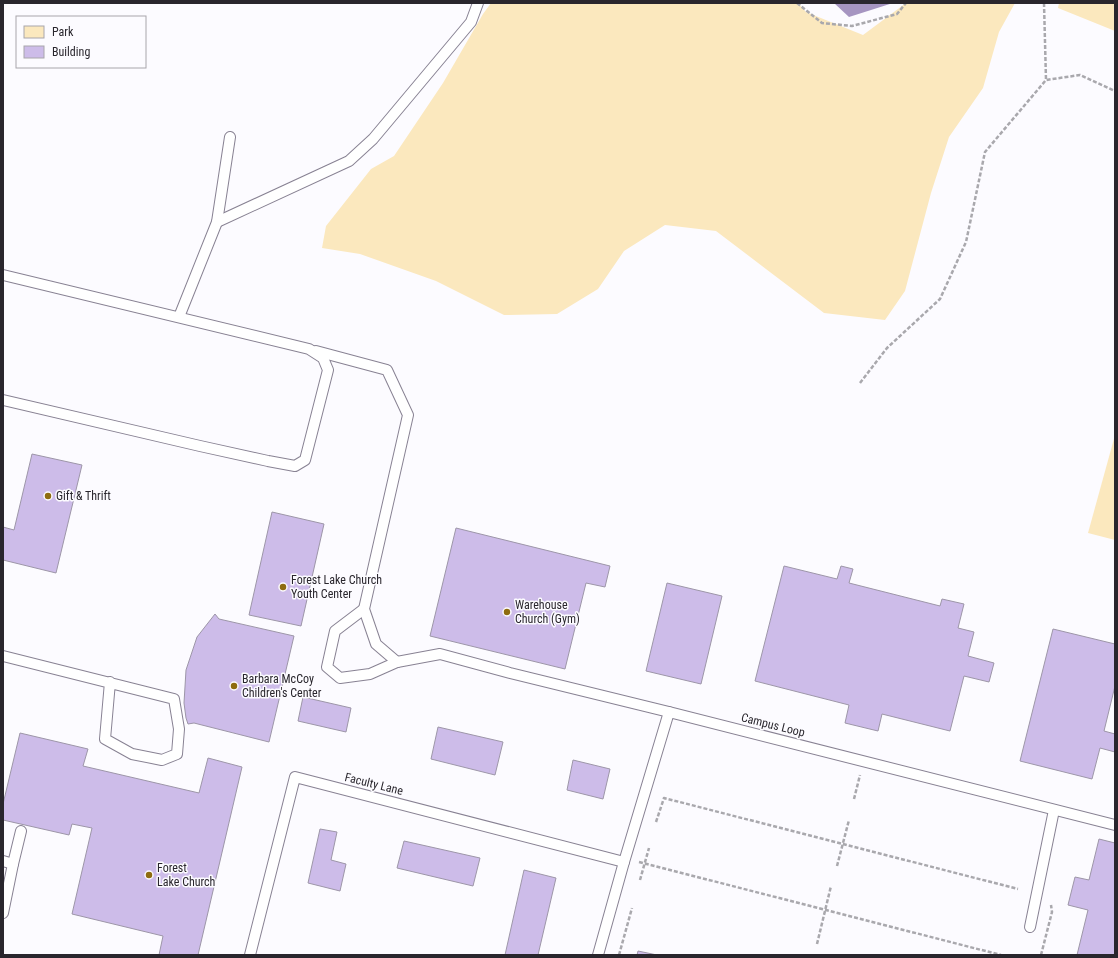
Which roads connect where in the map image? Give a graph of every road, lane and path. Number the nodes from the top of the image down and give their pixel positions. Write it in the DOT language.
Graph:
graph roads {
  1 [pos="478,3"];
  2 [pos="796,3"];
  3 [pos="906,3"];
  4 [pos="1044,3"];
  5 [pos="1046,80"];
  6 [pos="1115,91"];
  7 [pos="230,137"];
  8 [pos="217,222"];
  9 [pos="3,275"];
  10 [pos="179,317"];
  11 [pos="309,349"];
  12 [pos="860,383"];
  13 [pos="3,400"];
  14 [pos="364,610"];
  15 [pos="3,656"];
  16 [pos="397,662"];
  17 [pos="110,682"];
  18 [pos="669,712"];
  19 [pos="863,761"];
  20 [pos="854,799"];
  21 [pos="1054,810"];
  22 [pos="849,820"];
  23 [pos="656,822"];
  24 [pos="1115,825"];
  25 [pos="21,832"];
  26 [pos="842,843"];
  27 [pos="649,848"];
  28 [pos="3,861"];
  29 [pos="624,862"];
  30 [pos="13,864"];
  31 [pos="644,864"];
  32 [pos="836,866"];
  33 [pos="640,880"];
  34 [pos="831,886"];
  35 [pos="1018,889"];
  36 [pos="1051,901"];
  37 [pos="632,908"];
  38 [pos="825,910"];
  39 [pos="3,914"];
  40 [pos="1030,927"];
  41 [pos="817,944"];
  42 [pos="250,955"];
  43 [pos="598,955"];
  44 [pos="619,955"];
  45 [pos="1001,955"];
  46 [pos="1041,955"];
  1 -- 8 [label="lane"];
  2 -- 3 [label="path"];
  4 -- 5 [label="path"];
  5 -- 6 [label="path"];
  5 -- 12 [label="path"];
  7 -- 8 [label="lane"];
  8 -- 10 [label="lane"];
  9 -- 10 [label="lane"];
  10 -- 11 [label="lane"];
  11 -- 13 [label="lane"];
  11 -- 14 [label="lane"];
  14 -- 16 [label="lane"];
  14 -- 16 [label="lane, Campus Loop"];
  15 -- 17 [label="lane"];
  16 -- 18 [label="lane, Campus Loop"];
  17 -- 17 [label="lane"];
  18 -- 19 [label="lane, Campus Loop"];
  18 -- 29 [label="lane"];
  19 -- 20 [label="path"];
  19 -- 21 [label="lane, Campus Loop"];
  21 -- 24 [label="lane, Campus Loop"];
  21 -- 40 [label="lane"];
  22 -- 26 [label="path"];
  23 -- 26 [label="path"];
  25 -- 30 [label="lane"];
  26 -- 32 [label="path"];
  26 -- 35 [label="path"];
  27 -- 31 [label="path"];
  28 -- 30 [label="lane"];
  29 -- 31 [label="path"];
  29 -- 42 [label="lane, Faculty Lane"];
  29 -- 43 [label="lane"];
  30 -- 39 [label="lane"];
  31 -- 33 [label="path"];
  31 -- 38 [label="path"];
  34 -- 38 [label="path"];
  36 -- 46 [label="path"];
  37 -- 44 [label="path"];
  38 -- 41 [label="path"];
  38 -- 45 [label="path"];
}
